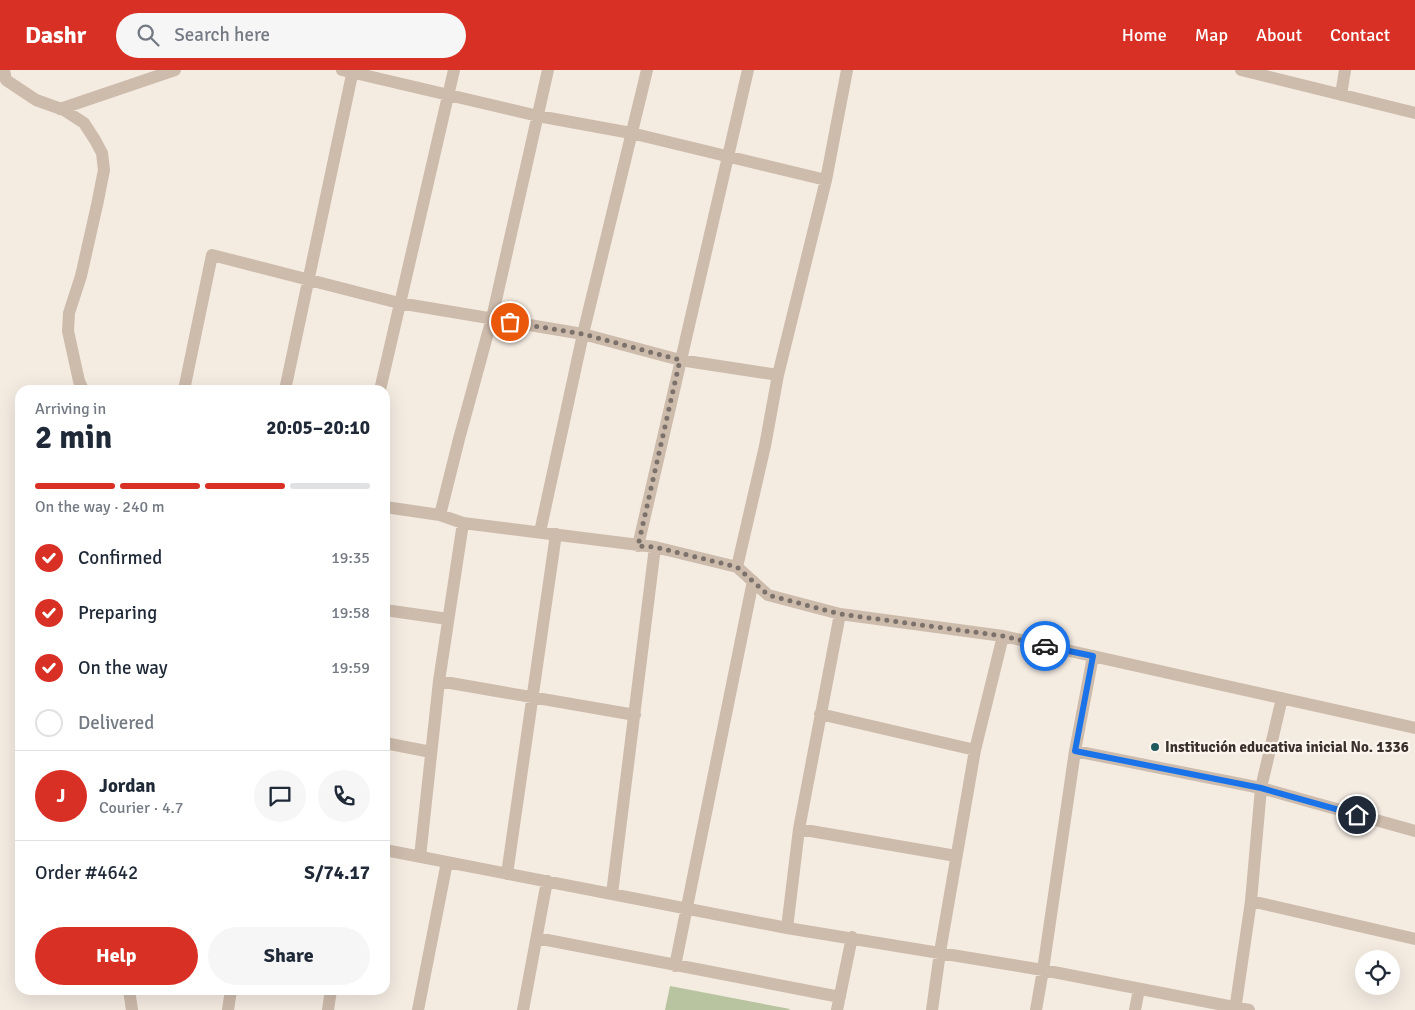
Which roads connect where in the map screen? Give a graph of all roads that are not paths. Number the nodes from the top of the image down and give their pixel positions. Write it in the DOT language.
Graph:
graph roads {
  1 [pos="4,70"];
  2 [pos="175,70"];
  3 [pos="454,70"];
  4 [pos="548,70"];
  5 [pos="647,70"];
  6 [pos="748,70"];
  7 [pos="847,70"];
  8 [pos="1241,70"];
  9 [pos="1345,70"];
  10 [pos="349,71"];
  11 [pos="448,95"];
  12 [pos="1341,95"];
  13 [pos="60,108"];
  14 [pos="1415,113"];
  15 [pos="538,116"];
  16 [pos="631,133"];
  17 [pos="727,157"];
  18 [pos="826,180"];
  19 [pos="308,280"];
  20 [pos="399,303"];
  21 [pos="492,318"];
  22 [pos="583,334"];
  23 [pos="680,360"];
  24 [pos="778,375"];
  25 [pos="81,385"];
  26 [pos="185,385"];
  27 [pos="286,385"];
  28 [pos="381,385"];
  29 [pos="390,509"];
  30 [pos="440,516"];
  31 [pos="463,522"];
  32 [pos="540,532"];
  33 [pos="556,534"];
  34 [pos="638,546"];
  35 [pos="655,547"];
  36 [pos="737,567"];
  37 [pos="753,581"];
  38 [pos="390,611"];
  39 [pos="840,614"];
  40 [pos="448,619"];
  41 [pos="1003,636"];
  42 [pos="1093,656"];
  43 [pos="439,681"];
  44 [pos="533,696"];
  45 [pos="1282,698"];
  46 [pos="820,714"];
  47 [pos="635,715"];
  48 [pos="1415,728"];
  49 [pos="390,744"];
  50 [pos="975,750"];
  51 [pos="1075,751"];
  52 [pos="431,752"];
  53 [pos="1261,788"];
  54 [pos="799,829"];
  55 [pos="1415,831"];
  56 [pos="390,851"];
  57 [pos="956,856"];
  58 [pos="420,857"];
  59 [pos="447,862"];
  60 [pos="507,874"];
  61 [pos="547,882"];
  62 [pos="612,894"];
  63 [pos="1251,901"];
  64 [pos="686,908"];
  65 [pos="787,928"];
  66 [pos="852,937"];
  67 [pos="537,938"];
  68 [pos="1415,939"];
  69 [pos="940,952"];
  70 [pos="675,966"];
  71 [pos="1043,970"];
  72 [pos="1139,989"];
  73 [pos="130,995"];
  74 [pos="230,995"];
  75 [pos="331,995"];
  76 [pos="839,1004"];
  77 [pos="1235,1009"];
  78 [pos="132,1010"];
  79 [pos="228,1010"];
  80 [pos="328,1010"];
  81 [pos="418,1010"];
  82 [pos="523,1010"];
  83 [pos="932,1010"];
  84 [pos="1036,1010"];
  85 [pos="1136,1010"];
  86 [pos="1249,1010"];
  1 -- 13 [label="street"];
  2 -- 13 [label="street"];
  3 -- 11 [label="street"];
  4 -- 15 [label="street"];
  5 -- 16 [label="street"];
  6 -- 17 [label="street"];
  7 -- 18 [label="street"];
  8 -- 12 [label="street"];
  9 -- 12 [label="street"];
  10 -- 11 [label="street"];
  10 -- 19 [label="street"];
  11 -- 15 [label="street"];
  11 -- 20 [label="street"];
  12 -- 14 [label="street"];
  13 -- 25 [label="street"];
  15 -- 16 [label="street"];
  15 -- 21 [label="street"];
  16 -- 17 [label="street"];
  16 -- 22 [label="street"];
  17 -- 18 [label="street"];
  17 -- 23 [label="street"];
  18 -- 24 [label="street"];
  19 -- 20 [label="street"];
  19 -- 26 [label="street"];
  19 -- 27 [label="street"];
  20 -- 21 [label="street"];
  20 -- 28 [label="street"];
  21 -- 22 [label="street"];
  21 -- 30 [label="street"];
  22 -- 23 [label="street"];
  22 -- 32 [label="street"];
  23 -- 24 [label="street"];
  23 -- 34 [label="street"];
  24 -- 36 [label="street"];
  29 -- 30 [label="street"];
  30 -- 31 [label="street"];
  31 -- 32 [label="street"];
  31 -- 40 [label="street"];
  32 -- 33 [label="street"];
  33 -- 34 [label="street"];
  33 -- 44 [label="street"];
  34 -- 35 [label="street"];
  35 -- 36 [label="street"];
  35 -- 47 [label="street"];
  36 -- 37 [label="street"];
  37 -- 39 [label="street"];
  37 -- 64 [label="street"];
  38 -- 40 [label="street"];
  39 -- 41 [label="street"];
  39 -- 46 [label="street"];
  40 -- 43 [label="street"];
  41 -- 42 [label="street"];
  41 -- 50 [label="street"];
  42 -- 45 [label="street"];
  42 -- 51 [label="street"];
  43 -- 44 [label="street"];
  43 -- 52 [label="street"];
  44 -- 47 [label="street"];
  44 -- 60 [label="street"];
  45 -- 48 [label="street"];
  45 -- 53 [label="street"];
  46 -- 50 [label="street"];
  46 -- 54 [label="street"];
  47 -- 62 [label="street"];
  49 -- 52 [label="street"];
  50 -- 57 [label="street"];
  51 -- 53 [label="street"];
  51 -- 71 [label="street"];
  52 -- 58 [label="street"];
  53 -- 55 [label="street"];
  53 -- 63 [label="street"];
  54 -- 57 [label="street"];
  54 -- 65 [label="street"];
  56 -- 58 [label="street"];
  57 -- 69 [label="street"];
  58 -- 59 [label="street"];
  59 -- 60 [label="street"];
  59 -- 81 [label="street"];
  60 -- 61 [label="street"];
  61 -- 62 [label="street"];
  61 -- 67 [label="street"];
  62 -- 64 [label="street"];
  63 -- 68 [label="street"];
  63 -- 77 [label="street"];
  64 -- 65 [label="street"];
  64 -- 70 [label="street"];
  65 -- 66 [label="street"];
  66 -- 69 [label="street"];
  66 -- 76 [label="street"];
  67 -- 70 [label="street"];
  67 -- 82 [label="street"];
  69 -- 71 [label="street"];
  69 -- 83 [label="street"];
  70 -- 76 [label="street"];
  71 -- 72 [label="street"];
  71 -- 84 [label="street"];
  72 -- 77 [label="street"];
  72 -- 85 [label="street"];
  73 -- 78 [label="street"];
  74 -- 79 [label="street"];
  75 -- 80 [label="street"];
  77 -- 86 [label="street"];
}
